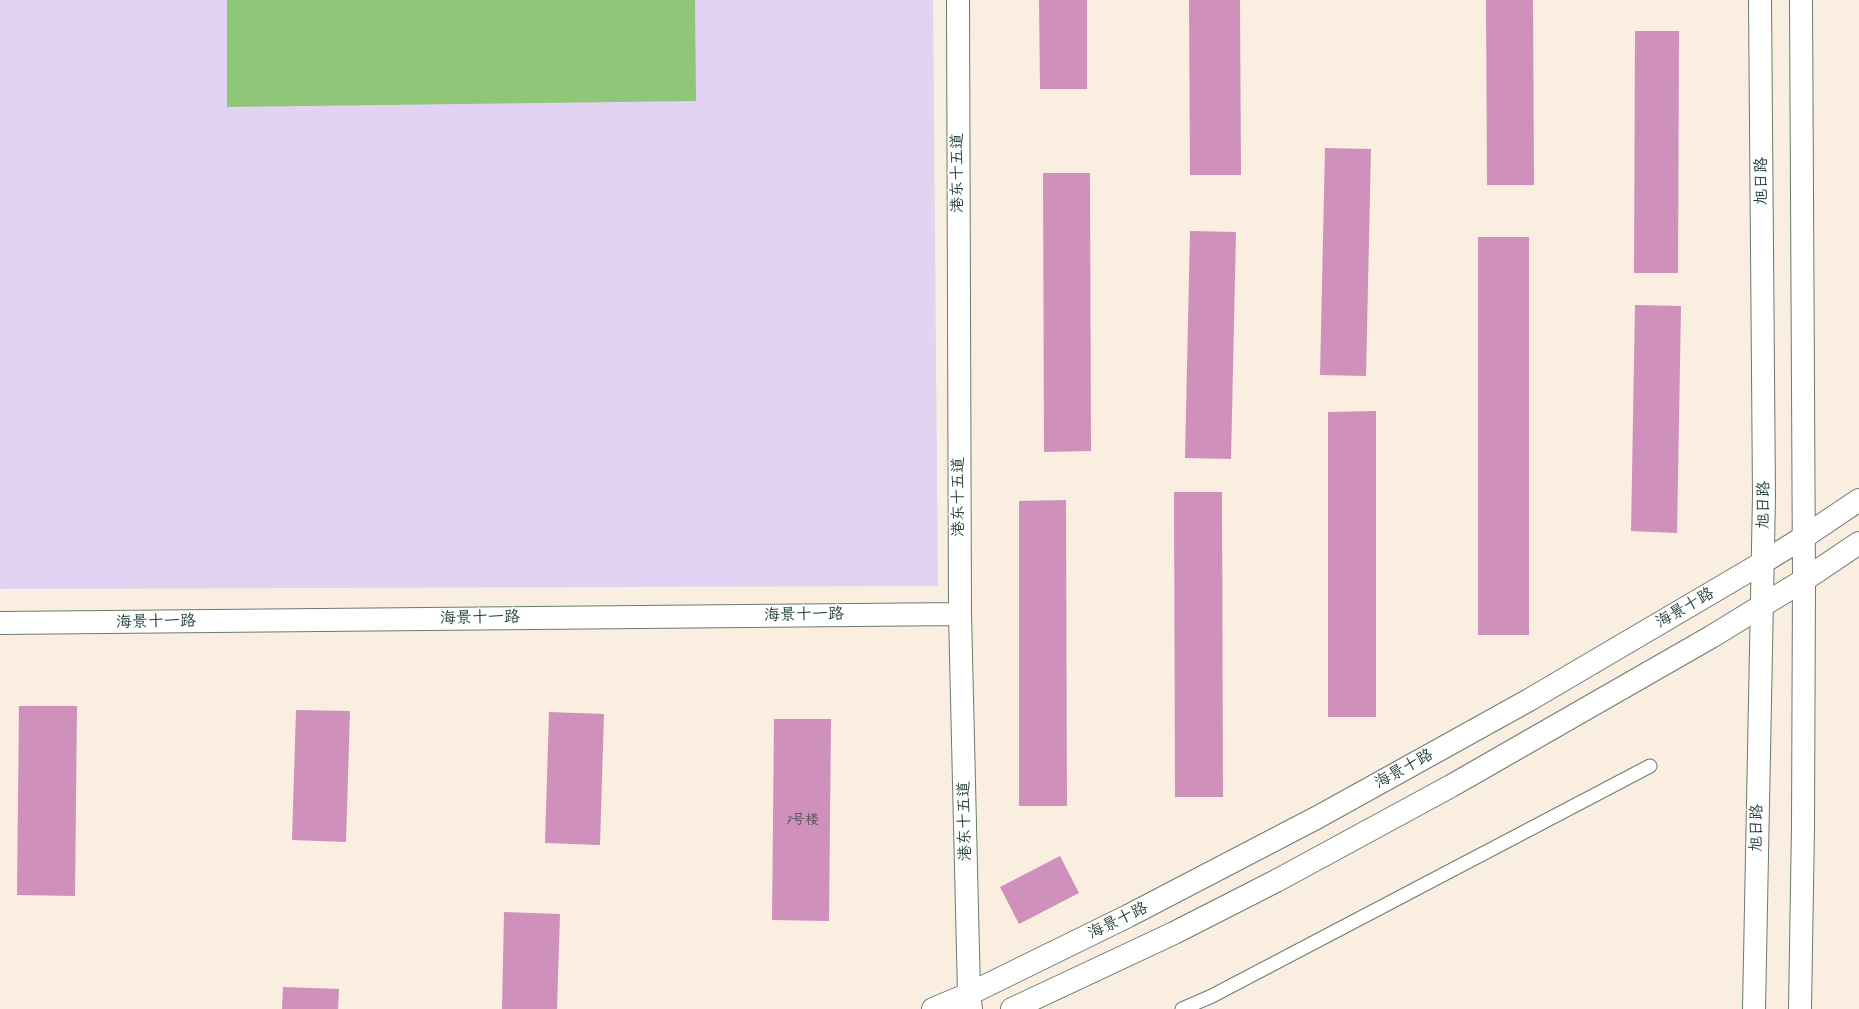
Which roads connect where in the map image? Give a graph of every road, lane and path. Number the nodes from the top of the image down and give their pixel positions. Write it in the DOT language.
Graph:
graph roads {
  1 [pos="958,0"];
  2 [pos="1760,0"];
  3 [pos="1801,0"];
  4 [pos="1859,500"];
  5 [pos="1804,538"];
  6 [pos="1859,543"];
  7 [pos="1762,563"];
  8 [pos="1804,580"];
  9 [pos="1761,606"];
  10 [pos="960,614"];
  11 [pos="0,623"];
  12 [pos="1650,766"];
  13 [pos="970,1001"];
  14 [pos="933,1009"];
  15 [pos="1012,1009"];
  16 [pos="1182,1009"];
  17 [pos="1754,1009"];
  18 [pos="1800,1009"];
  1 -- 10 [label="street, 港东十五道"];
  2 -- 7 [label="street, 旭日路"];
  3 -- 5 [label="street"];
  4 -- 5 [label="street, 海景十路"];
  5 -- 7 [label="street, 海景十路"];
  5 -- 8 [label="street"];
  6 -- 8 [label="street"];
  7 -- 9 [label="street, 旭日路"];
  7 -- 13 [label="street, 海景十路"];
  8 -- 9 [label="street"];
  8 -- 18 [label="street"];
  9 -- 15 [label="street"];
  9 -- 17 [label="street, 旭日路"];
  10 -- 11 [label="street, 海景十一路"];
  10 -- 13 [label="street, 港东十五道"];
  12 -- 16 [label="lane"];
  13 -- 14 [label="street, 海景十路"];
}
